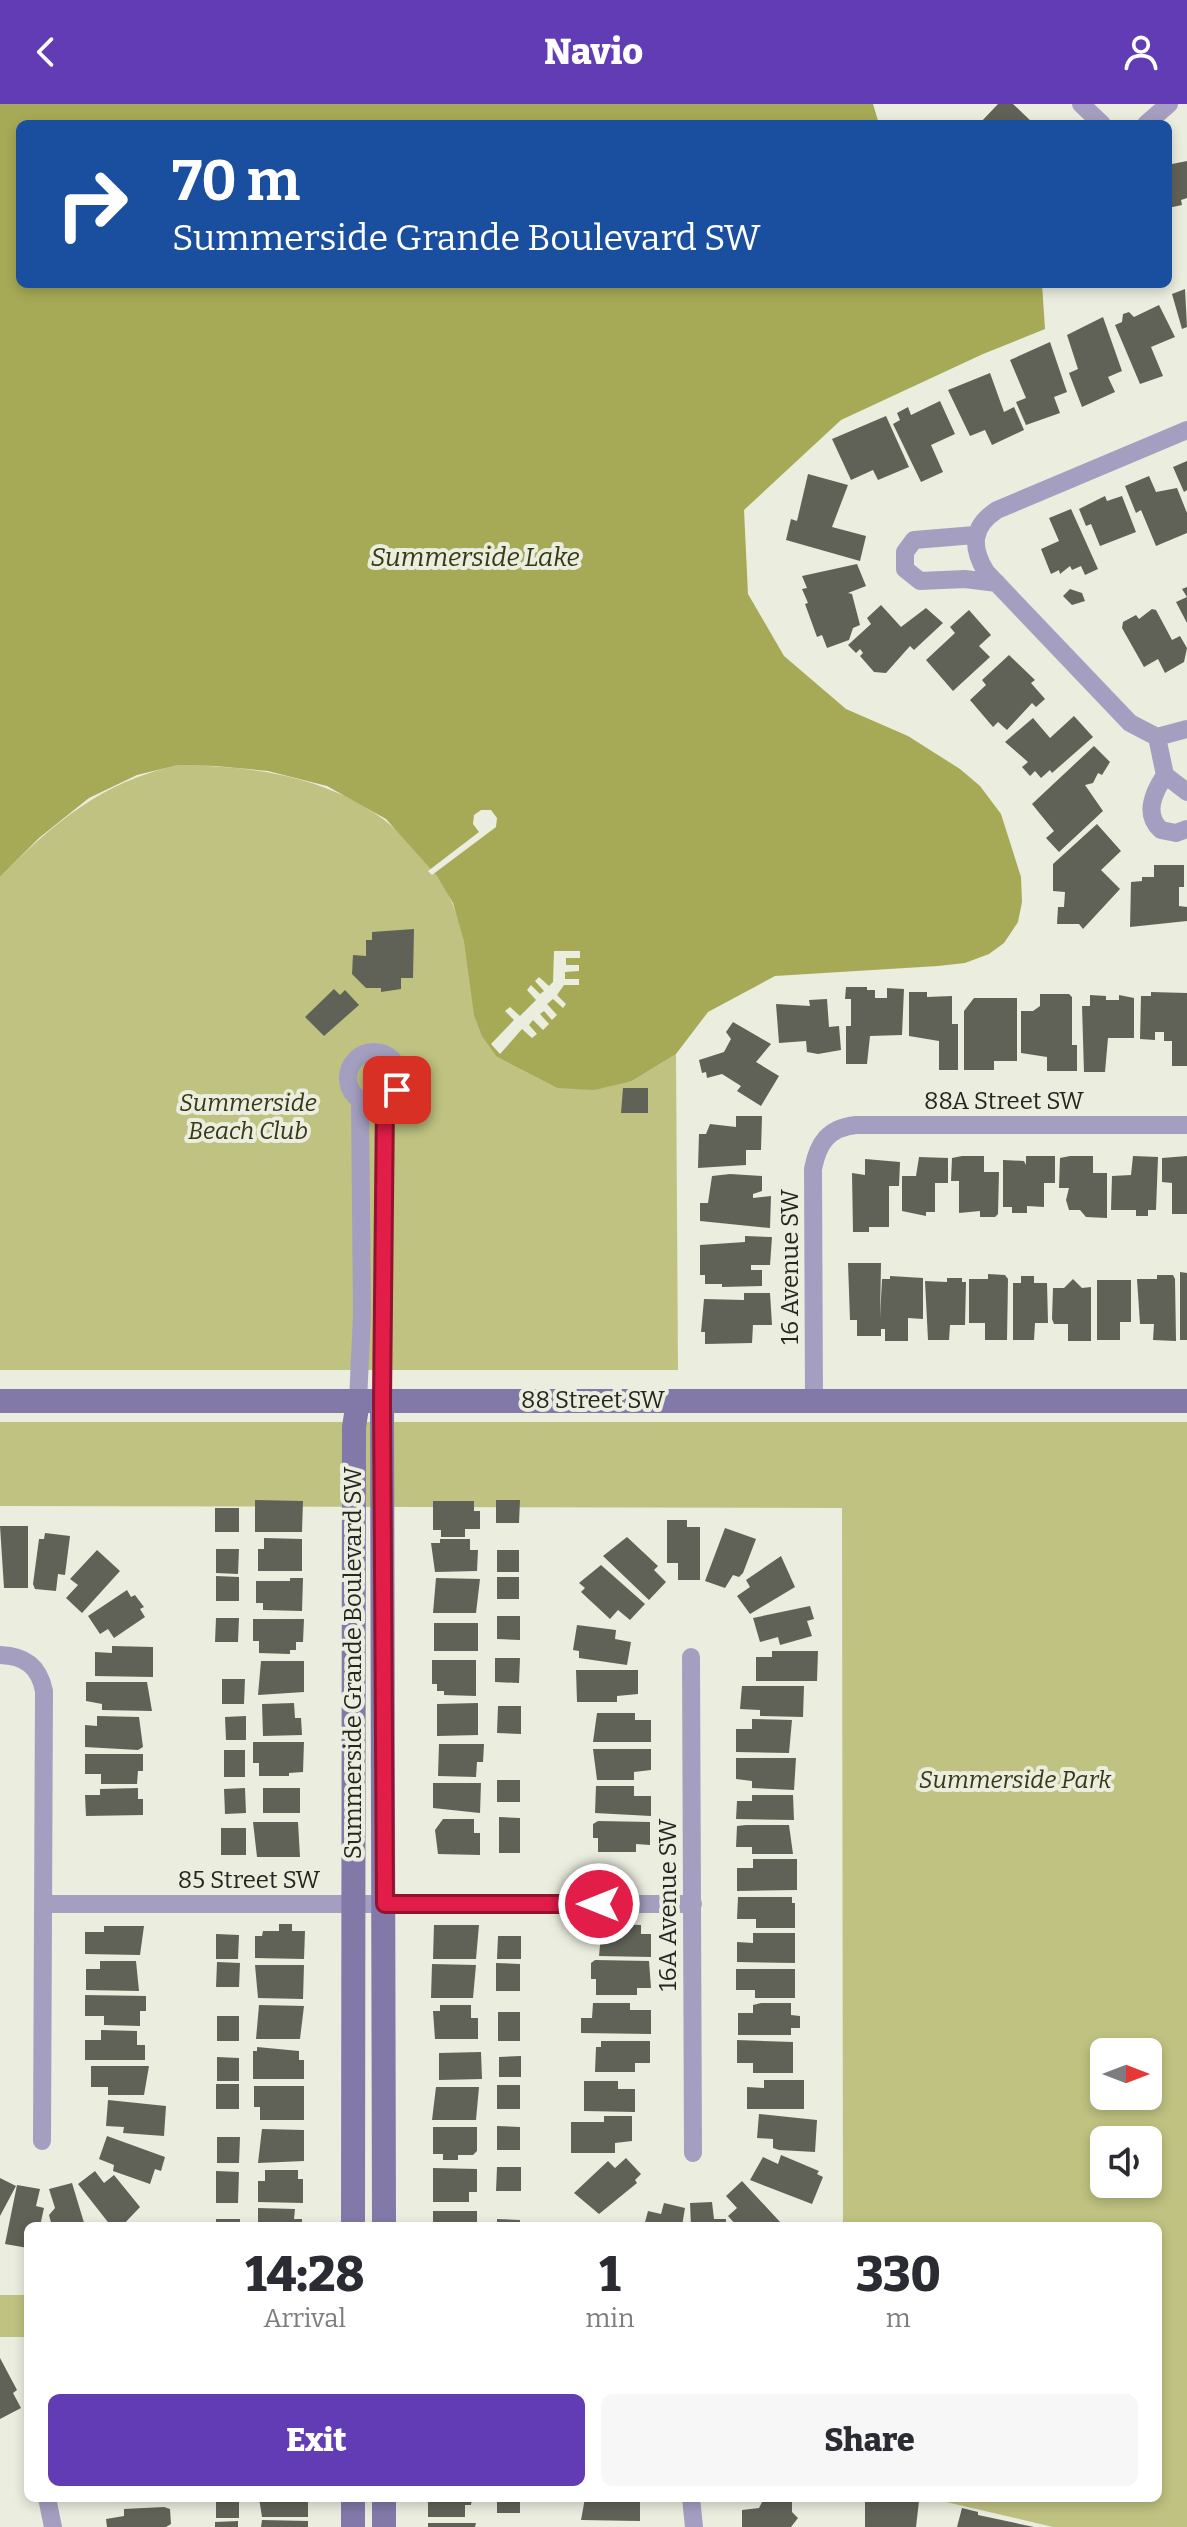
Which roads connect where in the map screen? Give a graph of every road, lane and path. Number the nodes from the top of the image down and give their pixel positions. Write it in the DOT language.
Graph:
graph roads {
  1 [pos="1081,104"];
  2 [pos="1169,104"];
  3 [pos="1098,120"];
  4 [pos="1151,120"];
  5 [pos="1187,430"];
  6 [pos="975,535"];
  7 [pos="997,583"];
  8 [pos="1187,729"];
  9 [pos="1157,737"];
  10 [pos="1165,775"];
  11 [pos="1187,792"];
  12 [pos="1187,829"];
  13 [pos="360,1101"];
  14 [pos="385,1102"];
  15 [pos="1187,1125"];
  16 [pos="825,1137"];
  17 [pos="814,1400"];
  18 [pos="0,1401"];
  19 [pos="370,1401"];
  20 [pos="1187,1401"];
  21 [pos="0,1655"];
  22 [pos="691,1657"];
  23 [pos="45,1904"];
  24 [pos="353,1904"];
  25 [pos="385,1904"];
  26 [pos="693,1904"];
  27 [pos="42,2141"];
  28 [pos="693,2153"];
  29 [pos="353,2222"];
  30 [pos="384,2222"];
  31 [pos="48,2502"];
  32 [pos="353,2502"];
  33 [pos="384,2502"];
  34 [pos="691,2502"];
  35 [pos="53,2527"];
  36 [pos="353,2527"];
  37 [pos="384,2527"];
  38 [pos="694,2527"];
  1 -- 3 [label="street"];
  2 -- 4 [label="street"];
  5 -- 6 [label="street"];
  6 -- 7 [label="street"];
  6 -- 7 [label="street"];
  7 -- 9 [label="street"];
  8 -- 9 [label="street"];
  9 -- 10 [label="street"];
  10 -- 11 [label="street"];
  10 -- 12 [label="street"];
  13 -- 14 [label="street"];
  13 -- 14 [label="street, Summerside Grande Boulevard SW"];
  13 -- 19 [label="street, Summerside Grande Boulevard SW"];
  14 -- 19 [label="street, Summerside Grande Boulevard SW"];
  15 -- 16 [label="street, 88A Street SW"];
  16 -- 17 [label="street, 16 Avenue SW"];
  17 -- 19 [label="street, 88 Street SW"];
  17 -- 20 [label="street, 88 Street SW"];
  18 -- 19 [label="street, 88 Street SW"];
  19 -- 24 [label="street, Summerside Grande Boulevard SW"];
  19 -- 25 [label="street, Summerside Grande Boulevard SW"];
  21 -- 23 [label="street"];
  22 -- 26 [label="street, 16A Avenue SW"];
  23 -- 24 [label="street, 85 Street SW"];
  23 -- 27 [label="street"];
  24 -- 25 [label="street, 85 Street SW"];
  24 -- 29 [label="street, Summerside Grande Boulevard SW"];
  25 -- 26 [label="street, 85 Street SW"];
  25 -- 30 [label="street, Summerside Grande Boulevard SW"];
  26 -- 28 [label="street, 16A Avenue SW"];
  31 -- 35 [label="street"];
  32 -- 36 [label="street"];
  33 -- 37 [label="street"];
  34 -- 38 [label="street"];
}
